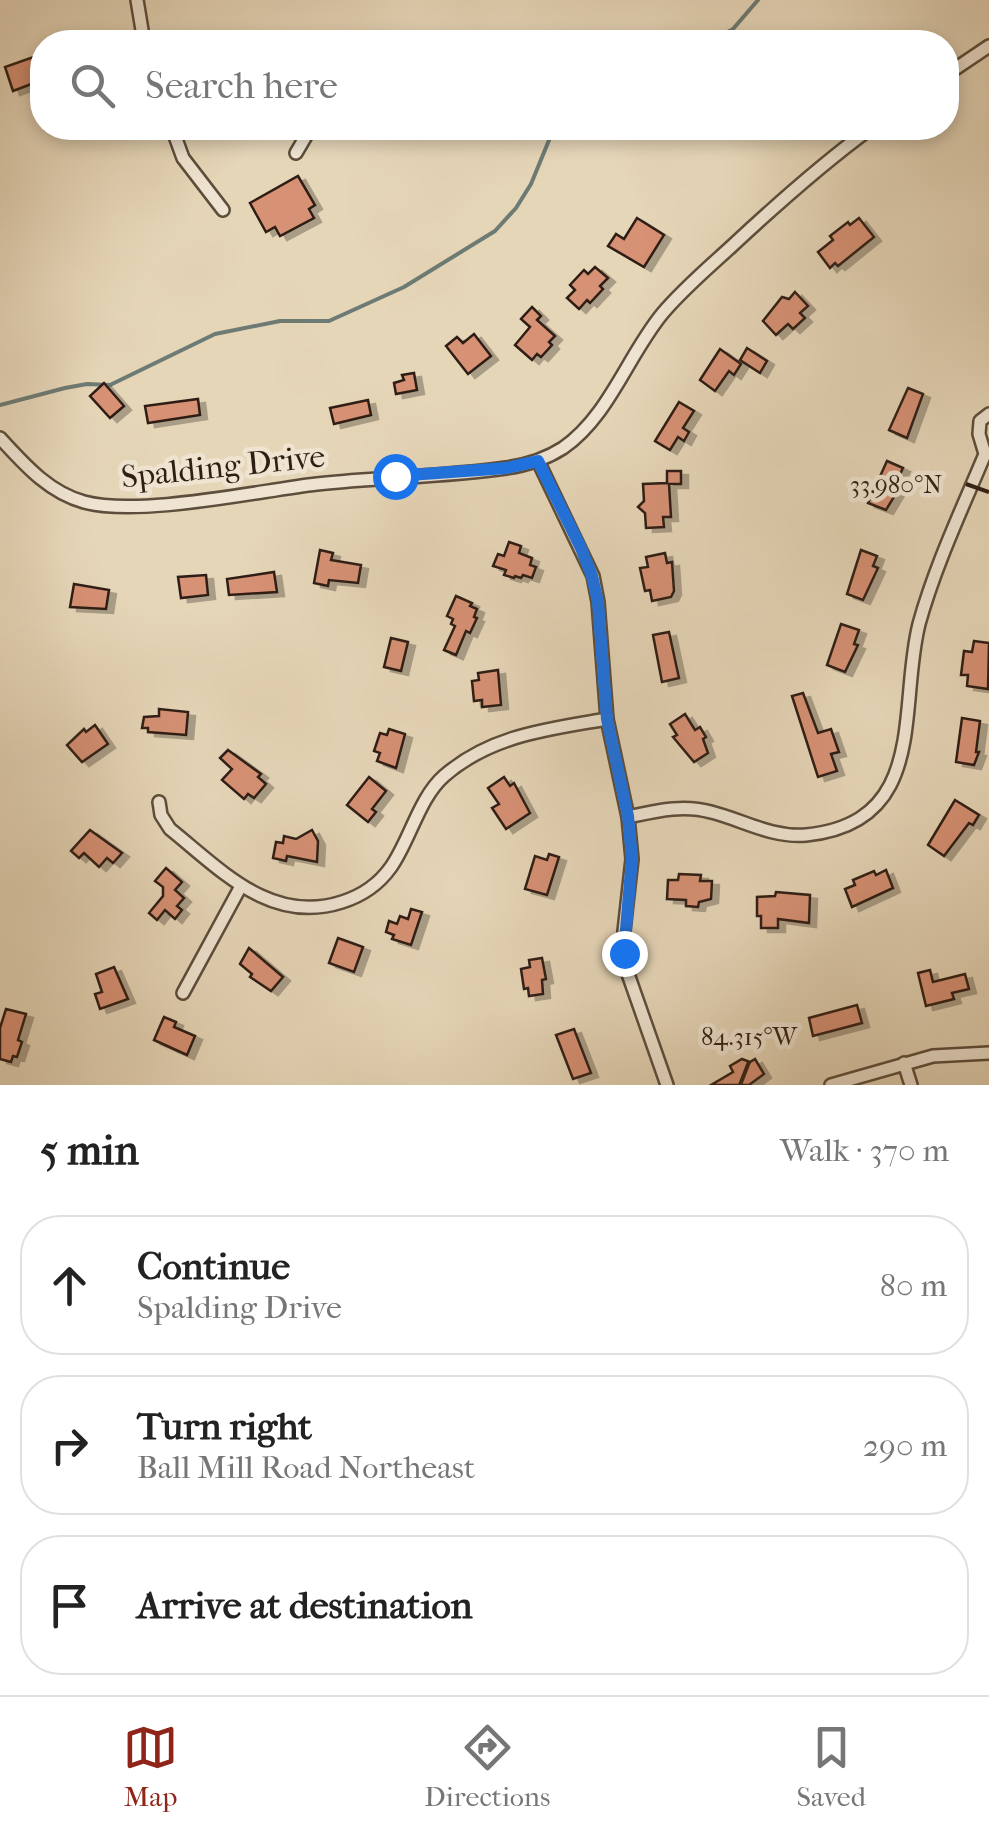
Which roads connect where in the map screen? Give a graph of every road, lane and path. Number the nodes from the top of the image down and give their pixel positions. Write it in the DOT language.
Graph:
graph roads {
  1 [pos="138,0"];
  2 [pos="142,30"];
  3 [pos="986,53"];
  4 [pos="959,68"];
  5 [pos="174,140"];
  6 [pos="304,140"];
  7 [pos="856,140"];
  8 [pos="296,153"];
  9 [pos="223,210"];
  10 [pos="989,414"];
  11 [pos="1,442"];
  12 [pos="987,453"];
  13 [pos="538,461"];
  14 [pos="607,719"];
  15 [pos="158,802"];
  16 [pos="628,816"];
  17 [pos="241,886"];
  18 [pos="183,993"];
  19 [pos="989,1053"];
  20 [pos="904,1063"];
  21 [pos="667,1085"];
  22 [pos="831,1085"];
  23 [pos="911,1085"];
  1 -- 2 [label="street"];
  3 -- 4 [label="street"];
  5 -- 9 [label="street"];
  6 -- 8 [label="street"];
  7 -- 13 [label="street, Spalding Drive"];
  10 -- 12 [label="street"];
  11 -- 13 [label="street, Spalding Drive"];
  12 -- 16 [label="street"];
  13 -- 14 [label="street"];
  14 -- 16 [label="street"];
  14 -- 17 [label="street"];
  15 -- 17 [label="street"];
  16 -- 21 [label="street"];
  17 -- 18 [label="street"];
  19 -- 20 [label="street"];
  20 -- 22 [label="street"];
  20 -- 23 [label="street"];
}
